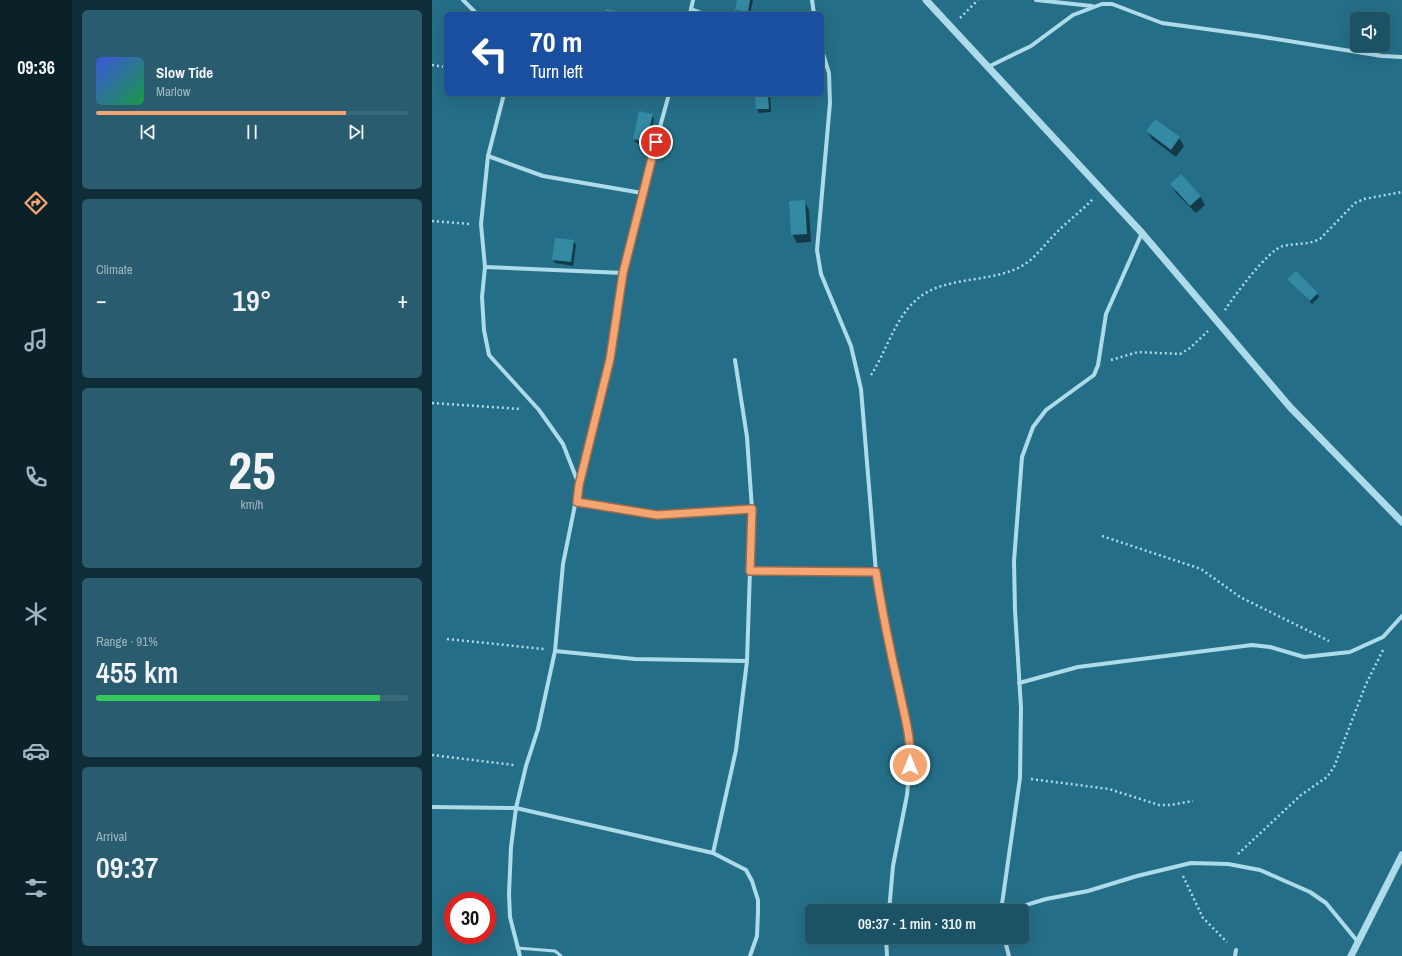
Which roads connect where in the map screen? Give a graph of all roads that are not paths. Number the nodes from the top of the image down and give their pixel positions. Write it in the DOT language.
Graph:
graph roads {
  1 [pos="463,0"];
  2 [pos="693,0"];
  3 [pos="812,0"];
  4 [pos="926,0"];
  5 [pos="1036,0"];
  6 [pos="1093,6"];
  7 [pos="691,9"];
  8 [pos="475,12"];
  9 [pos="690,12"];
  10 [pos="699,12"];
  11 [pos="814,12"];
  12 [pos="1402,57"];
  13 [pos="824,64"];
  14 [pos="988,68"];
  15 [pos="503,96"];
  16 [pos="668,96"];
  17 [pos="488,156"];
  18 [pos="642,193"];
  19 [pos="1142,233"];
  20 [pos="485,267"];
  21 [pos="623,273"];
  22 [pos="735,360"];
  23 [pos="579,485"];
  24 [pos="577,502"];
  25 [pos="752,509"];
  26 [pos="1402,522"];
  27 [pos="750,571"];
  28 [pos="876,572"];
  29 [pos="1402,616"];
  30 [pos="555,651"];
  31 [pos="747,661"];
  32 [pos="1019,683"];
  33 [pos="432,807"];
  34 [pos="516,808"];
  35 [pos="713,853"];
  36 [pos="1402,855"];
  37 [pos="890,904"];
  38 [pos="1002,904"];
  39 [pos="1029,904"];
  40 [pos="1358,942"];
  41 [pos="886,944"];
  42 [pos="1006,944"];
  43 [pos="517,948"];
  44 [pos="1236,950"];
  45 [pos="520,956"];
  46 [pos="560,956"];
  47 [pos="750,956"];
  48 [pos="887,956"];
  49 [pos="1009,956"];
  50 [pos="1234,956"];
  51 [pos="1351,956"];
  1 -- 8 [label="street"];
  2 -- 7 [label="street"];
  3 -- 11 [label="street"];
  4 -- 14 [label="street"];
  5 -- 6 [label="street"];
  6 -- 12 [label="street"];
  6 -- 14 [label="street"];
  7 -- 9 [label="street"];
  7 -- 10 [label="street"];
  13 -- 28 [label="street"];
  14 -- 19 [label="street"];
  15 -- 17 [label="street"];
  16 -- 18 [label="street"];
  17 -- 18 [label="street"];
  17 -- 20 [label="street"];
  18 -- 21 [label="street"];
  19 -- 26 [label="street"];
  19 -- 32 [label="street"];
  20 -- 21 [label="street"];
  20 -- 23 [label="street"];
  21 -- 23 [label="street"];
  22 -- 25 [label="street"];
  23 -- 24 [label="street"];
  24 -- 25 [label="street"];
  24 -- 30 [label="street"];
  25 -- 27 [label="street"];
  27 -- 28 [label="street"];
  27 -- 31 [label="street"];
  28 -- 37 [label="street"];
  29 -- 32 [label="street"];
  30 -- 31 [label="street"];
  30 -- 34 [label="street"];
  31 -- 35 [label="street"];
  32 -- 38 [label="street"];
  33 -- 34 [label="street"];
  34 -- 35 [label="street"];
  34 -- 43 [label="street"];
  35 -- 47 [label="street"];
  36 -- 40 [label="street"];
  39 -- 40 [label="street"];
  40 -- 51 [label="street"];
  41 -- 48 [label="street"];
  42 -- 49 [label="street"];
  43 -- 45 [label="street"];
  43 -- 46 [label="lane"];
  44 -- 50 [label="street"];
}
